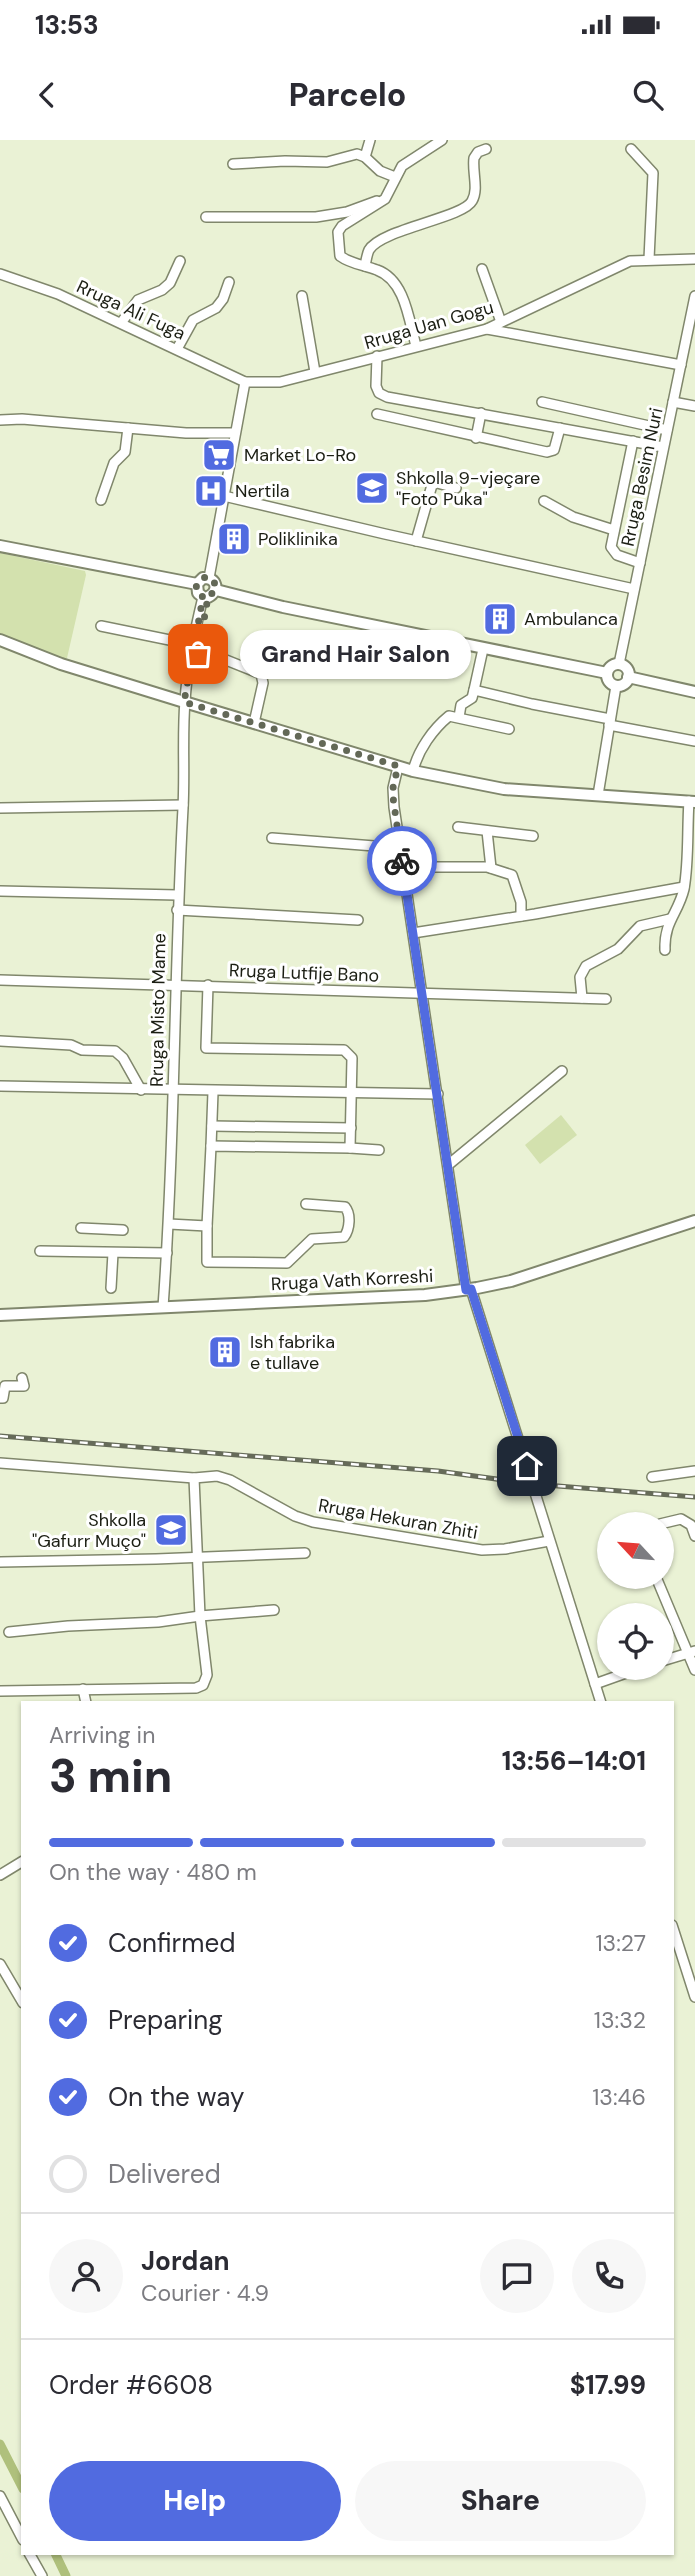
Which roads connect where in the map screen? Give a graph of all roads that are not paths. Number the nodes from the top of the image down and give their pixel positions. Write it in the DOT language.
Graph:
graph roads {
  1 [pos="370,140"];
  2 [pos="442,140"];
  3 [pos="486,149"];
  4 [pos="631,149"];
  5 [pos="365,157"];
  6 [pos="233,164"];
  7 [pos="395,177"];
  8 [pos="385,198"];
  9 [pos="206,217"];
  10 [pos="649,259"];
  11 [pos="695,259"];
  12 [pos="180,261"];
  13 [pos="365,266"];
  14 [pos="482,269"];
  15 [pos="0,274"];
  16 [pos="229,282"];
  17 [pos="302,296"];
  18 [pos="695,296"];
  19 [pos="501,322"];
  20 [pos="121,323"];
  21 [pos="487,329"];
  22 [pos="416,346"];
  23 [pos="177,349"];
  24 [pos="377,356"];
  25 [pos="681,365"];
  26 [pos="315,372"];
  27 [pos="245,382"];
  28 [pos="542,402"];
  29 [pos="673,402"];
  30 [pos="695,407"];
  31 [pos="377,414"];
  32 [pos="481,414"];
  33 [pos="0,420"];
  34 [pos="128,428"];
  35 [pos="560,428"];
  36 [pos="667,430"];
  37 [pos="235,433"];
  38 [pos="476,438"];
  39 [pos="634,441"];
  40 [pos="663,447"];
  41 [pos="456,488"];
  42 [pos="224,496"];
  43 [pos="101,500"];
  44 [pos="544,501"];
  45 [pos="614,530"];
  46 [pos="416,541"];
  47 [pos="0,546"];
  48 [pos="640,563"];
  49 [pos="209,578"];
  50 [pos="197,584"];
  51 [pos="635,589"];
  52 [pos="209,595"];
  53 [pos="101,626"];
  54 [pos="0,640"];
  55 [pos="194,645"];
  56 [pos="483,649"];
  57 [pos="221,658"];
  58 [pos="619,664"];
  59 [pos="607,673"];
  60 [pos="628,677"];
  61 [pos="616,686"];
  62 [pos="474,690"];
  63 [pos="695,692"];
  64 [pos="186,707"];
  65 [pos="458,717"];
  66 [pos="610,722"];
  67 [pos="254,723"];
  68 [pos="509,729"];
  69 [pos="695,741"];
  70 [pos="398,766"];
  71 [pos="413,771"];
  72 [pos="598,795"];
  73 [pos="692,801"];
  74 [pos="183,805"];
  75 [pos="0,808"];
  76 [pos="458,827"];
  77 [pos="487,831"];
  78 [pos="533,836"];
  79 [pos="272,838"];
  80 [pos="400,848"];
  81 [pos="433,867"];
  82 [pos="491,868"];
  83 [pos="684,887"];
  84 [pos="0,891"];
  85 [pos="177,895"];
  86 [pos="177,910"];
  87 [pos="521,916"];
  88 [pos="670,919"];
  89 [pos="358,920"];
  90 [pos="413,933"];
  91 [pos="664,950"];
  92 [pos="0,980"];
  93 [pos="176,984"];
  94 [pos="208,985"];
  95 [pos="422,993"];
  96 [pos="582,998"];
  97 [pos="606,999"];
  98 [pos="0,1041"];
  99 [pos="562,1071"];
  100 [pos="0,1086"];
  101 [pos="141,1090"];
  102 [pos="175,1091"];
  103 [pos="213,1092"];
  104 [pos="352,1093"];
  105 [pos="438,1094"];
  106 [pos="212,1126"];
  107 [pos="309,1128"];
  108 [pos="351,1128"];
  109 [pos="211,1146"];
  110 [pos="308,1147"];
  111 [pos="350,1148"];
  112 [pos="379,1150"];
  113 [pos="448,1165"];
  114 [pos="306,1204"];
  115 [pos="695,1221"];
  116 [pos="169,1224"];
  117 [pos="207,1226"];
  118 [pos="81,1228"];
  119 [pos="123,1230"];
  120 [pos="40,1251"];
  121 [pos="113,1252"];
  122 [pos="167,1253"];
  123 [pos="111,1288"];
  124 [pos="469,1290"];
  125 [pos="163,1307"];
  126 [pos="0,1315"];
  127 [pos="22,1378"];
  128 [pos="0,1398"];
  129 [pos="0,1463"];
  130 [pos="695,1471"];
  131 [pos="652,1477"];
  132 [pos="194,1478"];
  133 [pos="674,1520"];
  134 [pos="695,1536"];
  135 [pos="549,1541"];
  136 [pos="305,1553"];
  137 [pos="200,1558"];
  138 [pos="0,1562"];
  139 [pos="662,1589"];
  140 [pos="274,1610"];
  141 [pos="201,1616"];
  142 [pos="9,1632"];
  143 [pos="692,1652"];
  144 [pos="674,1657"];
  145 [pos="695,1670"];
  146 [pos="606,1680"];
  147 [pos="595,1684"];
  148 [pos="83,1689"];
  149 [pos="0,1691"];
  150 [pos="86,1701"];
  151 [pos="600,1701"];
  152 [pos="21,1862"];
  153 [pos="0,1875"];
  154 [pos="674,1930"];
  155 [pos="0,1964"];
  156 [pos="692,1975"];
  157 [pos="695,1997"];
  158 [pos="21,2000"];
  159 [pos="0,2496"];
  160 [pos="21,2536"];
  161 [pos="30,2555"];
  162 [pos="42,2576"];
  1 -- 5 [label="street"];
  2 -- 7 [label="street"];
  3 -- 13 [label="street"];
  4 -- 10 [label="street"];
  5 -- 6 [label="street"];
  5 -- 7 [label="street"];
  7 -- 8 [label="street"];
  8 -- 9 [label="street"];
  8 -- 13 [label="street"];
  10 -- 11 [label="street, Rruga Uan Gogu"];
  10 -- 19 [label="street, Rruga Uan Gogu"];
  12 -- 20 [label="street"];
  13 -- 22 [label="street"];
  14 -- 19 [label="street"];
  15 -- 20 [label="street, Rruga Ali Fuga"];
  16 -- 23 [label="street"];
  17 -- 26 [label="street"];
  18 -- 25 [label="street, Rruga Besim Nuri"];
  19 -- 21 [label="street, Rruga Uan Gogu"];
  20 -- 23 [label="street, Rruga Ali Fuga"];
  21 -- 22 [label="street, Rruga Uan Gogu"];
  21 -- 25 [label="street"];
  22 -- 24 [label="street, Rruga Uan Gogu"];
  23 -- 27 [label="street, Rruga Ali Fuga"];
  24 -- 26 [label="street, Rruga Uan Gogu"];
  24 -- 32 [label="street"];
  25 -- 29 [label="street, Rruga Besim Nuri"];
  26 -- 27 [label="street, Rruga Uan Gogu"];
  27 -- 37 [label="street"];
  28 -- 36 [label="street"];
  29 -- 30 [label="street"];
  29 -- 36 [label="street, Rruga Besim Nuri"];
  31 -- 38 [label="street"];
  32 -- 35 [label="street"];
  32 -- 38 [label="street"];
  33 -- 34 [label="street"];
  34 -- 37 [label="street"];
  34 -- 43 [label="street"];
  35 -- 38 [label="street"];
  35 -- 39 [label="street"];
  36 -- 40 [label="street, Rruga Besim Nuri"];
  37 -- 42 [label="street"];
  39 -- 40 [label="street"];
  39 -- 45 [label="street"];
  40 -- 48 [label="street, Rruga Besim Nuri"];
  41 -- 46 [label="street"];
  42 -- 46 [label="street"];
  42 -- 49 [label="street"];
  44 -- 45 [label="street"];
  45 -- 48 [label="street"];
  46 -- 51 [label="street"];
  47 -- 50 [label="main road"];
  48 -- 51 [label="street, Rruga Besim Nuri"];
  49 -- 50 [label="main road"];
  49 -- 52 [label="main road"];
  50 -- 52 [label="main road"];
  51 -- 58 [label="street, Rruga Besim Nuri"];
  52 -- 55 [label="street, Rruga Misto Mame"];
  52 -- 56 [label="main road"];
  52 -- 64 [label="street, Rruga Misto Mame"];
  53 -- 55 [label="street"];
  54 -- 64 [label="main road"];
  55 -- 64 [label="street, Rruga Misto Mame"];
  56 -- 59 [label="main road"];
  56 -- 62 [label="street"];
  57 -- 67 [label="street"];
  58 -- 59 [label="main road"];
  58 -- 60 [label="main road"];
  59 -- 61 [label="main road"];
  60 -- 61 [label="main road"];
  60 -- 63 [label="main road"];
  61 -- 66 [label="street"];
  62 -- 65 [label="street"];
  62 -- 66 [label="street"];
  64 -- 67 [label="main road"];
  64 -- 74 [label="street, Rruga Misto Mame"];
  65 -- 68 [label="street"];
  65 -- 71 [label="street"];
  66 -- 69 [label="street"];
  66 -- 72 [label="street"];
  67 -- 70 [label="main road"];
  70 -- 71 [label="main road"];
  70 -- 80 [label="street"];
  71 -- 72 [label="main road"];
  72 -- 73 [label="main road"];
  73 -- 83 [label="street"];
  74 -- 75 [label="street"];
  74 -- 85 [label="street, Rruga Misto Mame"];
  76 -- 77 [label="street"];
  77 -- 78 [label="street"];
  77 -- 82 [label="street"];
  79 -- 80 [label="street"];
  80 -- 90 [label="street"];
  81 -- 82 [label="street"];
  82 -- 87 [label="street"];
  83 -- 87 [label="street"];
  83 -- 88 [label="street"];
  84 -- 85 [label="street"];
  85 -- 86 [label="street, Rruga Misto Mame"];
  86 -- 89 [label="street"];
  86 -- 93 [label="street, Rruga Misto Mame"];
  87 -- 90 [label="street"];
  88 -- 91 [label="street"];
  88 -- 96 [label="street"];
  90 -- 95 [label="street"];
  92 -- 93 [label="street, Rruga Lutfije Bano"];
  93 -- 94 [label="street, Rruga Lutfije Bano"];
  93 -- 102 [label="street, Rruga Misto Mame"];
  94 -- 95 [label="street, Rruga Lutfije Bano"];
  94 -- 104 [label="street"];
  95 -- 96 [label="street, Rruga Lutfije Bano"];
  95 -- 105 [label="street"];
  96 -- 97 [label="street, Rruga Lutfije Bano"];
  98 -- 101 [label="street"];
  99 -- 113 [label="street"];
  100 -- 101 [label="street"];
  101 -- 102 [label="street"];
  102 -- 103 [label="street"];
  102 -- 116 [label="street, Rruga Misto Mame"];
  103 -- 104 [label="street"];
  103 -- 106 [label="street"];
  104 -- 105 [label="street"];
  104 -- 108 [label="street"];
  105 -- 113 [label="street"];
  106 -- 107 [label="street"];
  106 -- 109 [label="street"];
  107 -- 108 [label="street"];
  107 -- 110 [label="street"];
  108 -- 111 [label="street"];
  109 -- 110 [label="street"];
  109 -- 117 [label="street"];
  110 -- 111 [label="street"];
  111 -- 112 [label="street"];
  113 -- 124 [label="street"];
  114 -- 117 [label="street"];
  115 -- 124 [label="main road, Rruga Vath Korreshi"];
  116 -- 117 [label="street"];
  116 -- 122 [label="street, Rruga Misto Mame"];
  118 -- 119 [label="street"];
  120 -- 121 [label="street"];
  121 -- 122 [label="street"];
  121 -- 123 [label="street"];
  122 -- 125 [label="street, Rruga Misto Mame"];
  124 -- 125 [label="main road, Rruga Vath Korreshi"];
  124 -- 135 [label="street"];
  125 -- 126 [label="main road, Rruga Vath Korreshi"];
  127 -- 128 [label="street"];
  129 -- 132 [label="street, Rruga Hekuran Zhiti"];
  130 -- 131 [label="street"];
  132 -- 135 [label="street, Rruga Hekuran Zhiti"];
  132 -- 137 [label="street"];
  133 -- 134 [label="street"];
  135 -- 147 [label="street"];
  136 -- 137 [label="street"];
  137 -- 138 [label="street"];
  137 -- 141 [label="street"];
  139 -- 143 [label="street"];
  140 -- 141 [label="street"];
  141 -- 142 [label="street"];
  141 -- 148 [label="street"];
  143 -- 144 [label="street"];
  143 -- 145 [label="street"];
  146 -- 147 [label="street"];
  147 -- 151 [label="street"];
  148 -- 149 [label="street"];
  148 -- 150 [label="street"];
  152 -- 153 [label="street"];
  154 -- 156 [label="street"];
  155 -- 158 [label="street"];
  156 -- 157 [label="street"];
  159 -- 160 [label="street"];
  161 -- 162 [label="street"];
}
